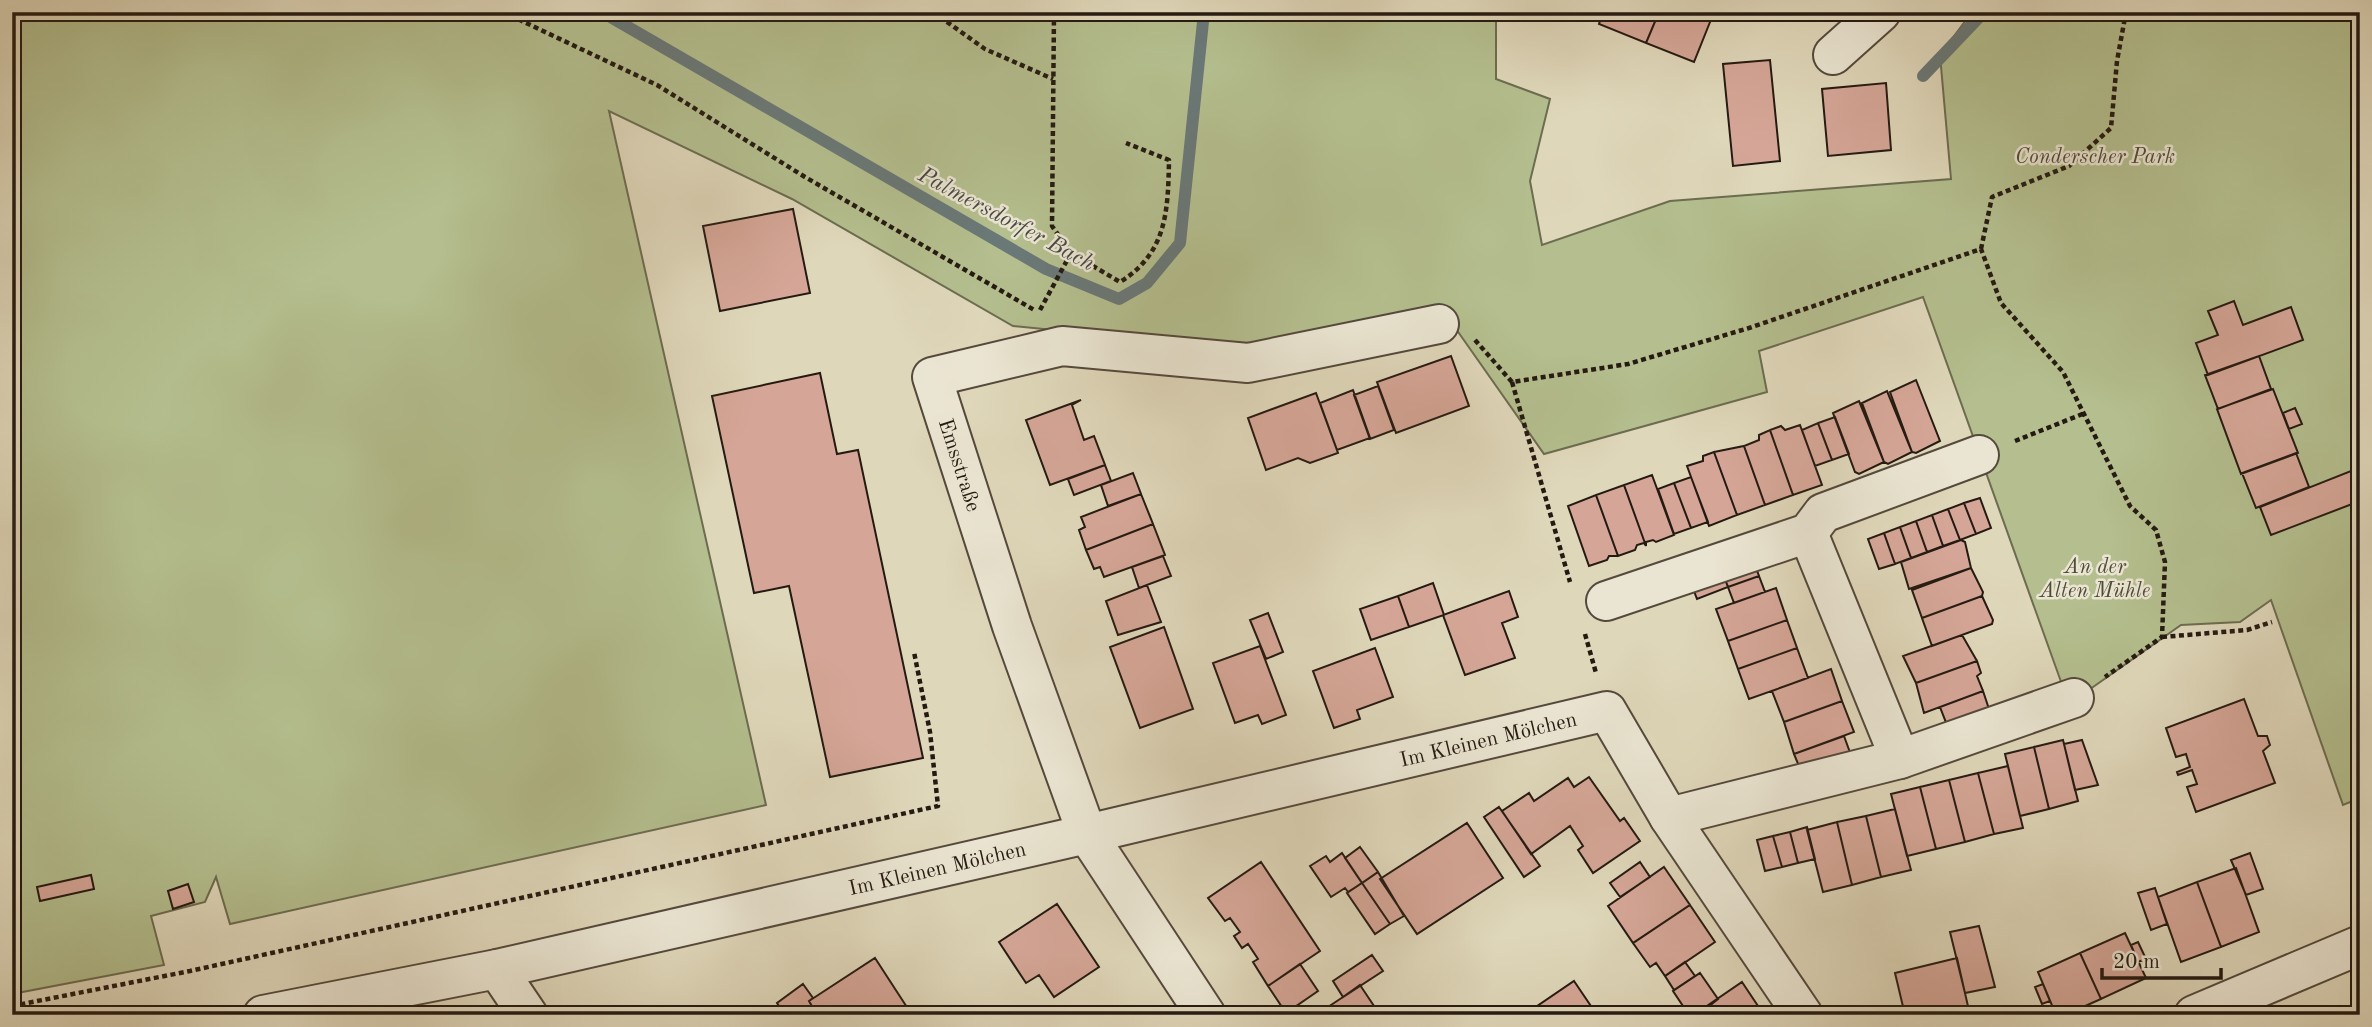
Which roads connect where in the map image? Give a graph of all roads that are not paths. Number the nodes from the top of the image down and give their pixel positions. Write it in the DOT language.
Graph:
graph roads {
  1 [pos="1881,12"];
  2 [pos="1833,55"];
  3 [pos="1439,324"];
  4 [pos="1994,449"];
  5 [pos="1808,533"];
  6 [pos="1587,606"];
  7 [pos="2074,698"];
  8 [pos="1900,759"];
  9 [pos="1670,817"];
  10 [pos="1087,834"];
  11 [pos="2360,945"];
  12 [pos="497,970"];
  13 [pos="2241,1005"];
  14 [pos="263,1015"];
  15 [pos="528,1015"];
  16 [pos="1206,1015"];
  17 [pos="1803,1015"];
  18 [pos="2194,1015"];
  1 -- 2 [label="street"];
  3 -- 10 [label="street, Emsstraße"];
  4 -- 5 [label="street"];
  5 -- 6 [label="street"];
  5 -- 8 [label="street"];
  7 -- 8 [label="street"];
  8 -- 9 [label="street"];
  9 -- 10 [label="street, Im Kleinen Mölchen"];
  9 -- 17 [label="street"];
  10 -- 12 [label="street, Im Kleinen Mölchen"];
  10 -- 16 [label="street, Emsstraße"];
  11 -- 13 [label="street"];
  12 -- 14 [label="street, Im Kleinen Mölchen"];
  12 -- 15 [label="street"];
  13 -- 18 [label="street"];
}
